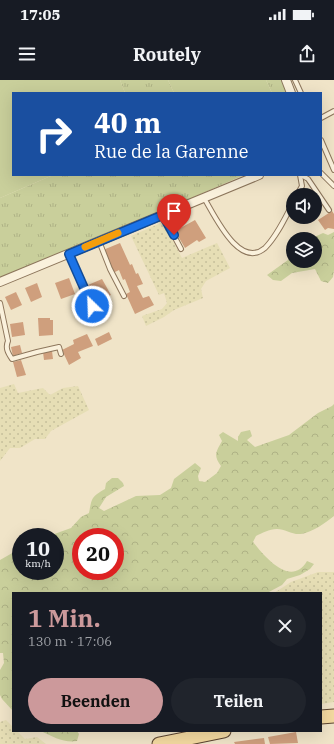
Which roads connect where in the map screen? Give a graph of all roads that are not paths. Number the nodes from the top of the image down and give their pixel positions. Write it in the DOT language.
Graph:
graph roads {
  1 [pos="286,80"];
  2 [pos="295,80"];
  3 [pos="291,92"];
  4 [pos="301,92"];
  5 [pos="334,111"];
  6 [pos="322,117"];
  7 [pos="322,142"];
  8 [pos="334,170"];
  9 [pos="322,174"];
  10 [pos="257,176"];
  11 [pos="301,176"];
  12 [pos="303,176"];
  13 [pos="334,186"];
  14 [pos="301,188"];
  15 [pos="204,198"];
  16 [pos="329,210"];
  17 [pos="163,215"];
  18 [pos="286,217"];
  19 [pos="99,241"];
  20 [pos="181,249"];
  21 [pos="69,254"];
  22 [pos="0,282"];
  23 [pos="124,296"];
  24 [pos="0,303"];
  25 [pos="92,306"];
  26 [pos="61,354"];
  27 [pos="334,716"];
  28 [pos="322,718"];
  29 [pos="219,732"];
  30 [pos="159,744"];
  1 -- 3 [label="street"];
  2 -- 4 [label="lane"];
  5 -- 6 [label="lane"];
  7 -- 8 [label="lane"];
  9 -- 13 [label="lane"];
  10 -- 15 [label="street"];
  11 -- 14 [label="lane"];
  12 -- 16 [label="lane"];
  15 -- 17 [label="street"];
  15 -- 18 [label="lane"];
  17 -- 19 [label="street"];
  17 -- 20 [label="lane"];
  19 -- 21 [label="street"];
  19 -- 23 [label="lane"];
  21 -- 22 [label="street"];
  21 -- 25 [label="lane"];
  24 -- 26 [label="lane"];
  27 -- 28 [label="main road"];
  29 -- 30 [label="main road"];
}
